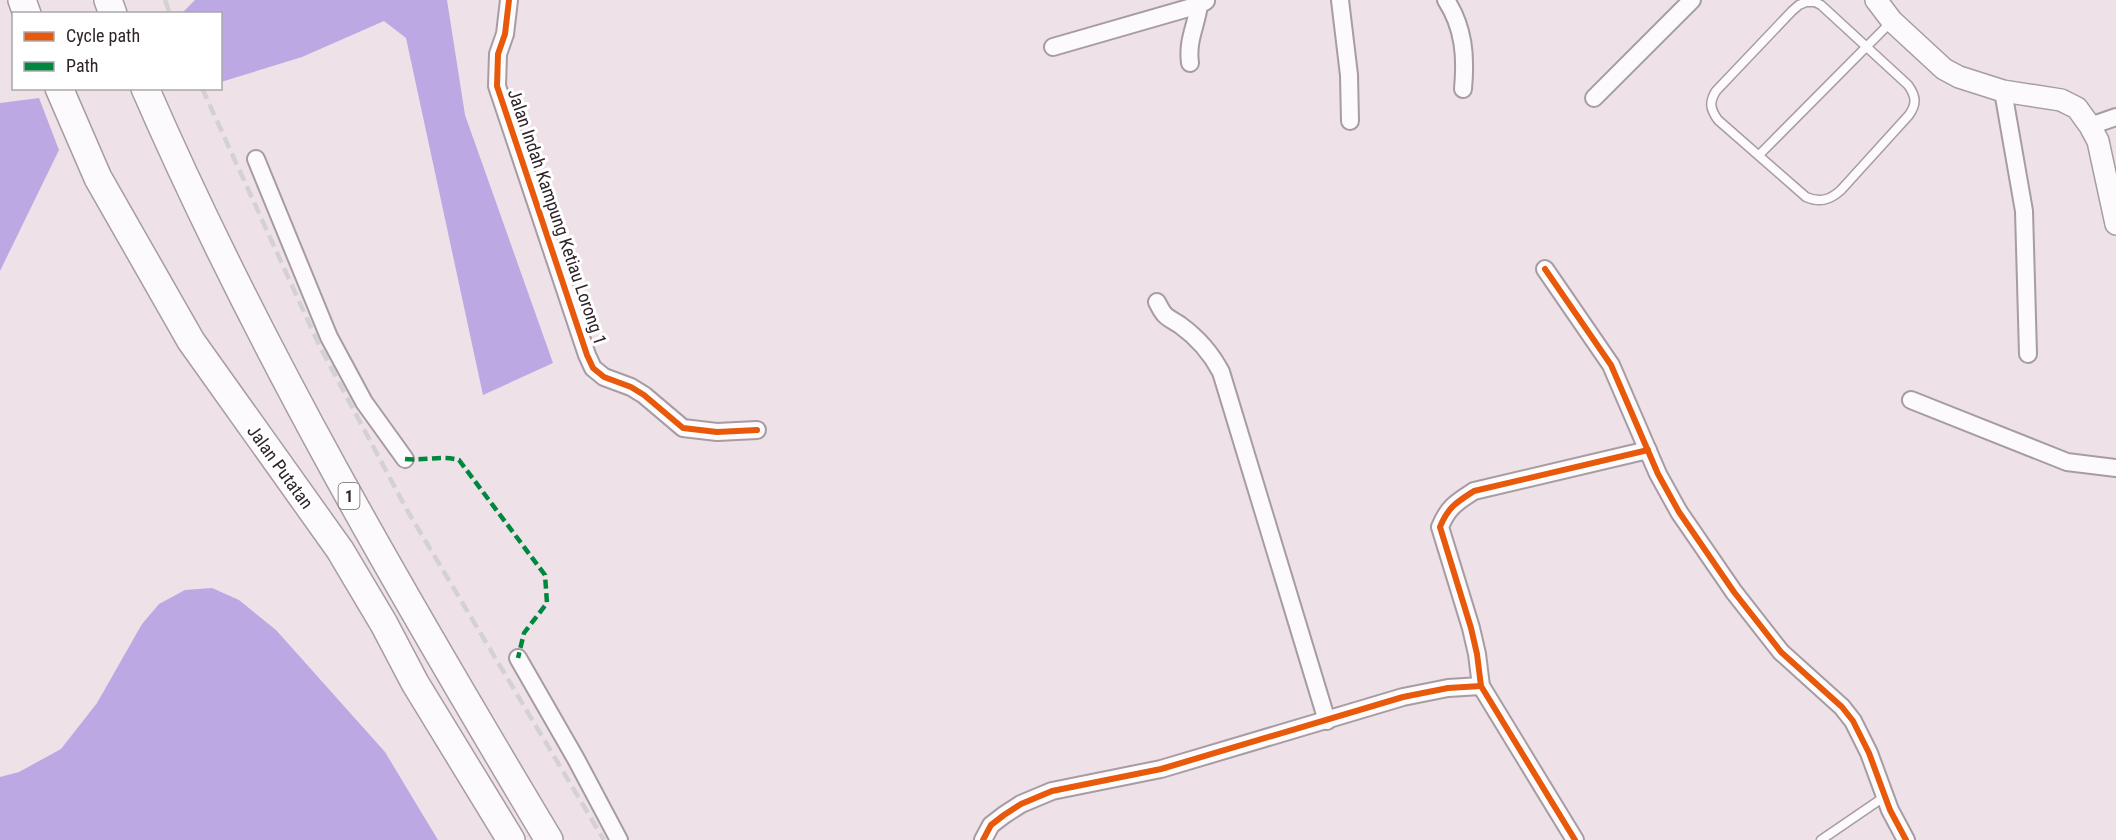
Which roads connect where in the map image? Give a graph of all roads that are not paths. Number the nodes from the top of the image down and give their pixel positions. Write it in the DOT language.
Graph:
graph roads {
  1 [pos="509,0"];
  2 [pos="1340,0"];
  3 [pos="1446,0"];
  4 [pos="1692,0"];
  5 [pos="1876,0"];
  6 [pos="1203,2"];
  7 [pos="1892,21"];
  8 [pos="1053,47"];
  9 [pos="1867,48"];
  10 [pos="1190,63"];
  11 [pos="1463,89"];
  12 [pos="60,90"];
  13 [pos="146,90"];
  14 [pos="2003,92"];
  15 [pos="1594,98"];
  16 [pos="2116,117"];
  17 [pos="1350,121"];
  18 [pos="2090,126"];
  19 [pos="1758,155"];
  20 [pos="256,159"];
  21 [pos="2116,224"];
  22 [pos="1545,269"];
  23 [pos="1157,302"];
  24 [pos="2028,354"];
  25 [pos="1911,400"];
  26 [pos="757,430"];
  27 [pos="1648,450"];
  28 [pos="405,459"];
  29 [pos="2116,468"];
  30 [pos="427,636"];
  31 [pos="518,658"];
  32 [pos="415,683"];
  33 [pos="1481,686"];
  34 [pos="1327,721"];
  35 [pos="1884,797"];
  36 [pos="511,840"];
  37 [pos="549,840"];
  38 [pos="619,840"];
  39 [pos="983,840"];
  40 [pos="1575,840"];
  41 [pos="1821,840"];
  42 [pos="1906,840"];
  1 -- 26 [label="street, Jalan Indah Kampung Ketiau Lorong 1"];
  2 -- 17 [label="street"];
  3 -- 11 [label="street"];
  4 -- 15 [label="street"];
  5 -- 7 [label="street"];
  6 -- 8 [label="street"];
  6 -- 10 [label="street"];
  7 -- 9 [label="lane"];
  7 -- 14 [label="street"];
  9 -- 19 [label="lane"];
  9 -- 19 [label="lane"];
  9 -- 19 [label="lane"];
  12 -- 32 [label="highway, Jalan Putatan / 1"];
  13 -- 30 [label="highway, 1"];
  14 -- 18 [label="street"];
  14 -- 24 [label="street"];
  16 -- 18 [label="street"];
  18 -- 21 [label="street"];
  20 -- 28 [label="street"];
  22 -- 27 [label="street"];
  23 -- 34 [label="street"];
  25 -- 29 [label="street"];
  27 -- 33 [label="street"];
  27 -- 35 [label="street"];
  30 -- 32 [label="highway"];
  30 -- 37 [label="highway, 1"];
  31 -- 38 [label="street"];
  32 -- 36 [label="highway, Jalan Putatan / 1"];
  33 -- 34 [label="street"];
  33 -- 40 [label="street"];
  34 -- 39 [label="street"];
  35 -- 41 [label="lane"];
  35 -- 42 [label="street"];
}
